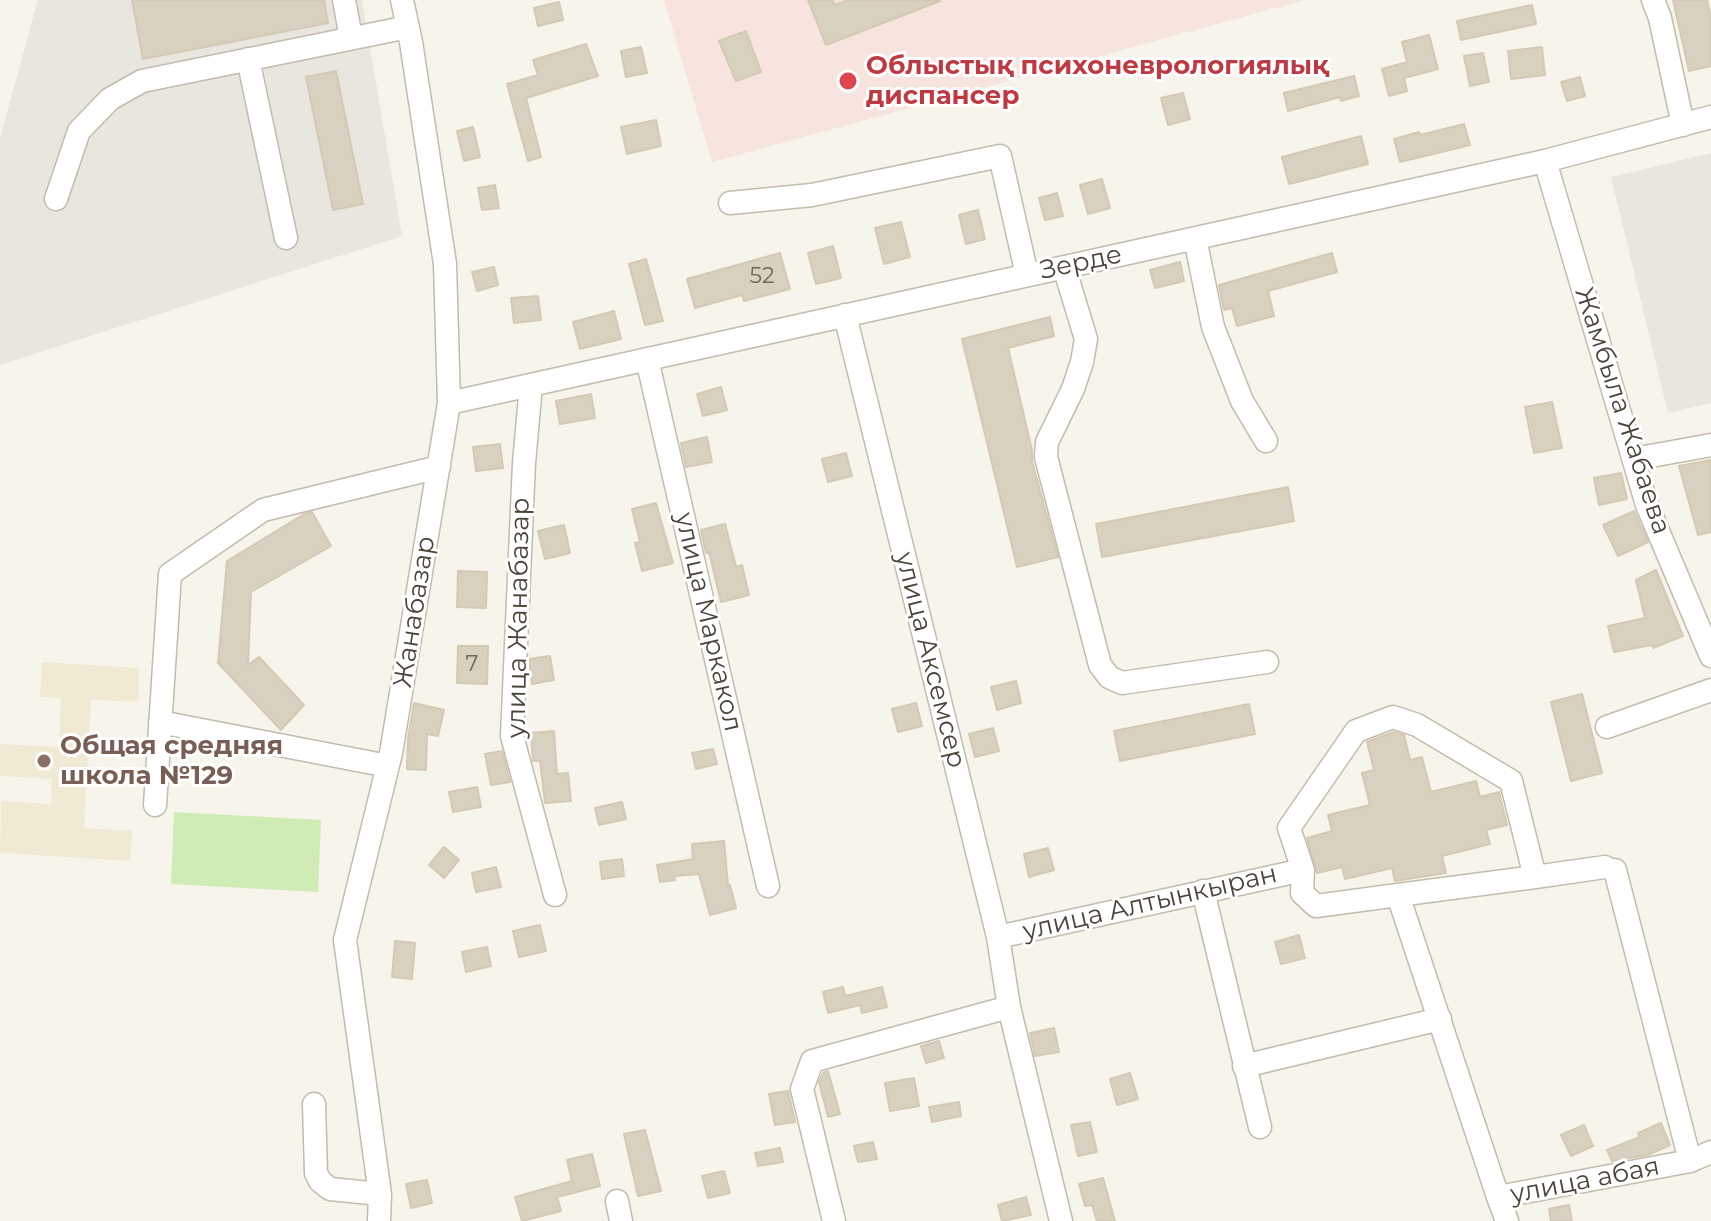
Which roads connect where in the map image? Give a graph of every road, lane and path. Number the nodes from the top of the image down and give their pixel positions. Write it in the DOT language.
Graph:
graph roads {
  1 [pos="344,0"];
  2 [pos="402,0"];
  3 [pos="1653,0"];
  4 [pos="408,27"];
  5 [pos="351,38"];
  6 [pos="248,59"];
  7 [pos="1711,117"];
  8 [pos="1683,125"];
  9 [pos="1545,161"];
  10 [pos="56,199"];
  11 [pos="730,203"];
  12 [pos="286,238"];
  13 [pos="1195,238"];
  14 [pos="1064,267"];
  15 [pos="1027,275"];
  16 [pos="845,315"];
  17 [pos="647,359"];
  18 [pos="531,385"];
  19 [pos="449,403"];
  20 [pos="1266,441"];
  21 [pos="1711,445"];
  22 [pos="1634,459"];
  23 [pos="439,467"];
  24 [pos="1711,656"];
  25 [pos="1267,662"];
  26 [pos="1711,690"];
  27 [pos="160,722"];
  28 [pos="1607,727"];
  29 [pos="388,766"];
  30 [pos="155,805"];
  31 [pos="1303,870"];
  32 [pos="1535,877"];
  33 [pos="768,886"];
  34 [pos="1203,891"];
  35 [pos="555,895"];
  36 [pos="1398,895"];
  37 [pos="998,937"];
  38 [pos="1009,1007"];
  39 [pos="1440,1019"];
  40 [pos="1244,1066"];
  41 [pos="314,1104"];
  42 [pos="1260,1127"];
  43 [pos="1711,1152"];
  44 [pos="1690,1161"];
  45 [pos="380,1194"];
  46 [pos="1498,1197"];
  47 [pos="379,1221"];
  48 [pos="834,1221"];
  49 [pos="1061,1221"];
  50 [pos="1507,1221"];
  1 -- 5 [label="street"];
  2 -- 4 [label="street, Жанабазар"];
  3 -- 8 [label="street"];
  4 -- 5 [label="street"];
  4 -- 19 [label="street, Жанабазар"];
  5 -- 6 [label="street"];
  6 -- 10 [label="street"];
  6 -- 12 [label="street"];
  7 -- 8 [label="street, Зерде"];
  8 -- 9 [label="street, Зерде"];
  9 -- 13 [label="street, Зерде"];
  9 -- 22 [label="street, Жамбыла Жабаева"];
  11 -- 15 [label="street"];
  13 -- 14 [label="street, Зерде"];
  13 -- 20 [label="street"];
  14 -- 15 [label="street, Зерде"];
  14 -- 25 [label="street"];
  15 -- 16 [label="street, Зерде"];
  16 -- 17 [label="street, Зерде"];
  16 -- 37 [label="street, улица Аксемсер"];
  17 -- 18 [label="street, Зерде"];
  17 -- 33 [label="street, улица Маркакол"];
  18 -- 19 [label="street, Зерде"];
  18 -- 35 [label="street, улица Жанабазар"];
  19 -- 23 [label="street, Жанабазар"];
  21 -- 22 [label="street"];
  22 -- 24 [label="street, Жамбыла Жабаева"];
  23 -- 27 [label="street"];
  23 -- 29 [label="street, Жанабазар"];
  26 -- 28 [label="street"];
  27 -- 29 [label="street"];
  27 -- 30 [label="street"];
  29 -- 45 [label="street, Жанабазар"];
  31 -- 32 [label="street"];
  31 -- 34 [label="street, улица Алтынкыран"];
  31 -- 36 [label="street"];
  32 -- 36 [label="street"];
  32 -- 44 [label="street, улица абая"];
  34 -- 37 [label="street, улица Алтынкыран"];
  34 -- 40 [label="street"];
  36 -- 39 [label="street, улица абая"];
  37 -- 38 [label="street, улица Аксемсер"];
  38 -- 48 [label="street"];
  38 -- 49 [label="street, улица Аксемсер"];
  39 -- 40 [label="street"];
  39 -- 46 [label="street, улица абая"];
  40 -- 42 [label="street"];
  41 -- 45 [label="street"];
  43 -- 44 [label="street"];
  44 -- 46 [label="street, улица абая"];
  45 -- 47 [label="street, Жанабазар"];
  46 -- 50 [label="street"];
}
